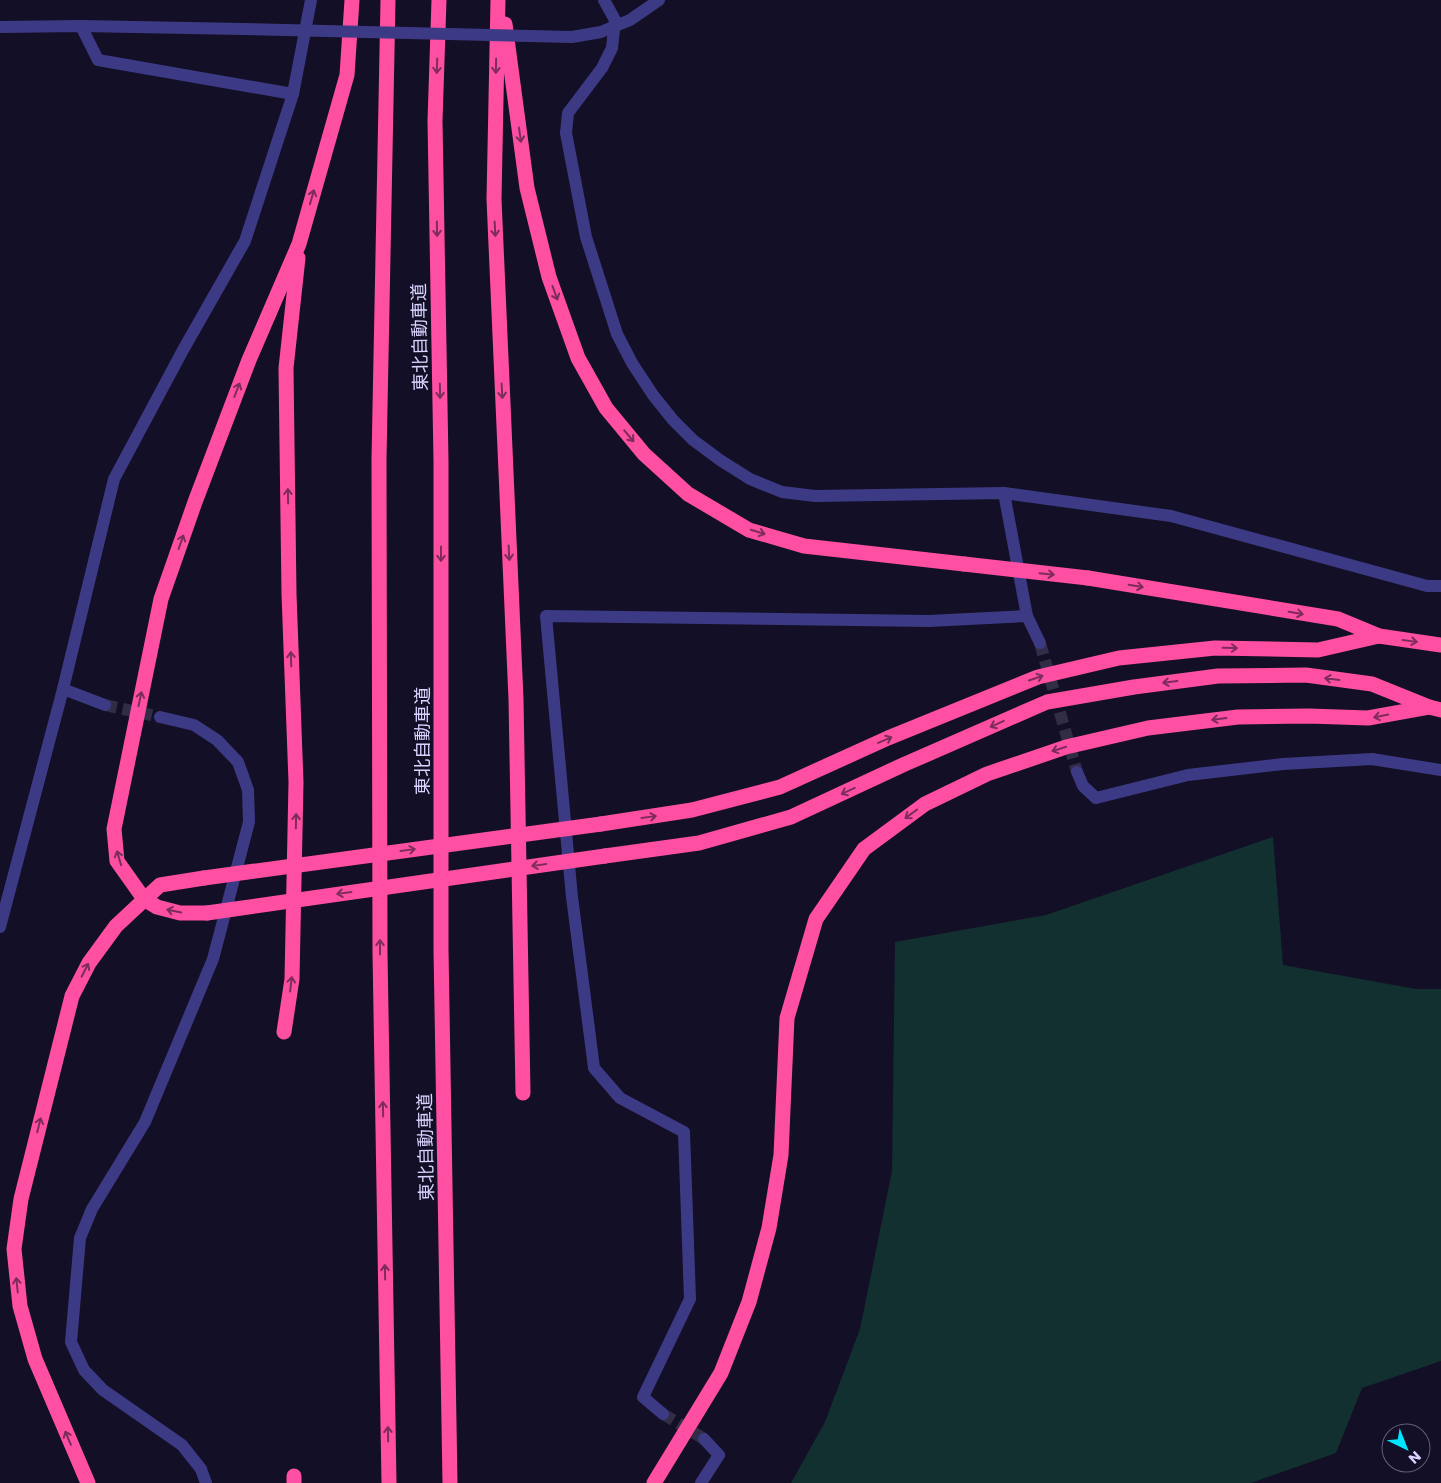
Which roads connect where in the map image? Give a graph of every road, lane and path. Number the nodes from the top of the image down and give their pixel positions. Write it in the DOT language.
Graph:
graph roads {
  1 [pos="311,0"];
  2 [pos="352,0"];
  3 [pos="388,0"];
  4 [pos="439,0"];
  5 [pos="500,0"];
  6 [pos="604,0"];
  7 [pos="659,0"];
  8 [pos="81,26"];
  9 [pos="0,28"];
  10 [pos="293,94"];
  11 [pos="299,244"];
  12 [pos="1004,493"];
  13 [pos="1441,586"];
  14 [pos="1027,616"];
  15 [pos="1379,636"];
  16 [pos="1040,643"];
  17 [pos="1441,645"];
  18 [pos="63,689"];
  19 [pos="104,706"];
  20 [pos="1435,708"];
  21 [pos="160,717"];
  22 [pos="1441,770"];
  23 [pos="1077,772"];
  24 [pos="144,899"];
  25 [pos="0,927"];
  26 [pos="284,1032"];
  27 [pos="523,1093"];
  28 [pos="663,1414"];
  29 [pos="704,1439"];
  30 [pos="88,1483"];
  31 [pos="206,1483"];
  32 [pos="389,1483"];
  33 [pos="450,1483"];
  34 [pos="654,1483"];
  35 [pos="701,1483"];
  1 -- 10 [label="street"];
  11 -- 2 [label="highway, one-way"];
  32 -- 3 [label="highway, one-way"];
  4 -- 33 [label="highway, 東北自動車道, one-way"];
  5 -- 15 [label="highway, one-way, bridge"];
  5 -- 27 [label="highway, one-way"];
  6 -- 12 [label="street"];
  7 -- 8 [label="street, bridge"];
  8 -- 9 [label="street"];
  8 -- 10 [label="street"];
  10 -- 18 [label="street"];
  24 -- 11 [label="highway, one-way"];
  26 -- 11 [label="highway, one-way"];
  12 -- 13 [label="street"];
  12 -- 14 [label="street"];
  14 -- 16 [label="street"];
  14 -- 28 [label="street"];
  15 -- 17 [label="highway, one-way"];
  24 -- 15 [label="highway, one-way, bridge"];
  18 -- 19 [label="street"];
  18 -- 25 [label="street"];
  20 -- 24 [label="highway, one-way, bridge"];
  20 -- 34 [label="highway, one-way"];
  21 -- 31 [label="street"];
  22 -- 23 [label="street"];
  30 -- 24 [label="highway, one-way"];
  29 -- 35 [label="street"];
}
